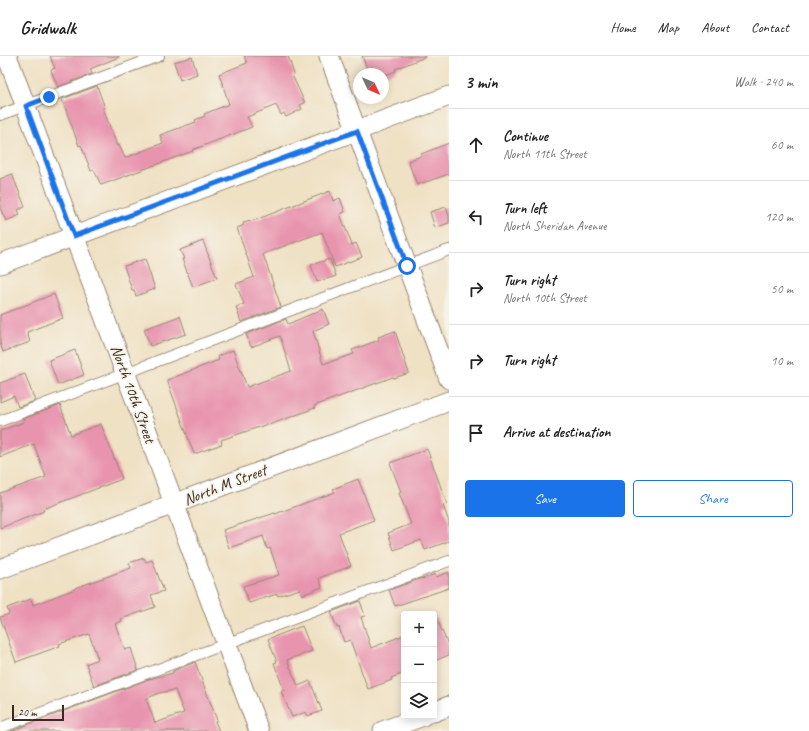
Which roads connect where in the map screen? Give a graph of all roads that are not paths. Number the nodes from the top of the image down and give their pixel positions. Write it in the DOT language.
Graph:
graph roads {
  1 [pos="7,56"];
  2 [pos="159,56"];
  3 [pos="329,56"];
  4 [pos="449,96"];
  5 [pos="26,106"];
  6 [pos="0,115"];
  7 [pos="357,131"];
  8 [pos="74,236"];
  9 [pos="449,250"];
  10 [pos="0,264"];
  11 [pos="407,266"];
  12 [pos="125,373"];
  13 [pos="449,379"];
  14 [pos="449,401"];
  15 [pos="0,421"];
  16 [pos="174,504"];
  17 [pos="449,561"];
  18 [pos="0,569"];
  19 [pos="226,644"];
  20 [pos="449,706"];
  21 [pos="437,711"];
  22 [pos="415,719"];
  23 [pos="0,728"];
  24 [pos="259,731"];
  25 [pos="383,731"];
  1 -- 5 [label="street, North 10th Street"];
  2 -- 5 [label="lane"];
  3 -- 7 [label="street"];
  4 -- 7 [label="street"];
  5 -- 6 [label="lane"];
  5 -- 8 [label="street, North 10th Street"];
  7 -- 8 [label="street"];
  7 -- 11 [label="street"];
  8 -- 10 [label="street"];
  8 -- 12 [label="street, North 10th Street"];
  9 -- 11 [label="lane"];
  11 -- 12 [label="lane"];
  11 -- 13 [label="street"];
  12 -- 15 [label="lane"];
  12 -- 16 [label="street, North 10th Street"];
  14 -- 16 [label="street, North M Street"];
  16 -- 18 [label="street, North M Street"];
  16 -- 19 [label="street, North 10th Street"];
  17 -- 19 [label="lane"];
  19 -- 23 [label="lane"];
  19 -- 24 [label="street, North 10th Street"];
  20 -- 21 [label="street"];
  22 -- 25 [label="street"];
}
